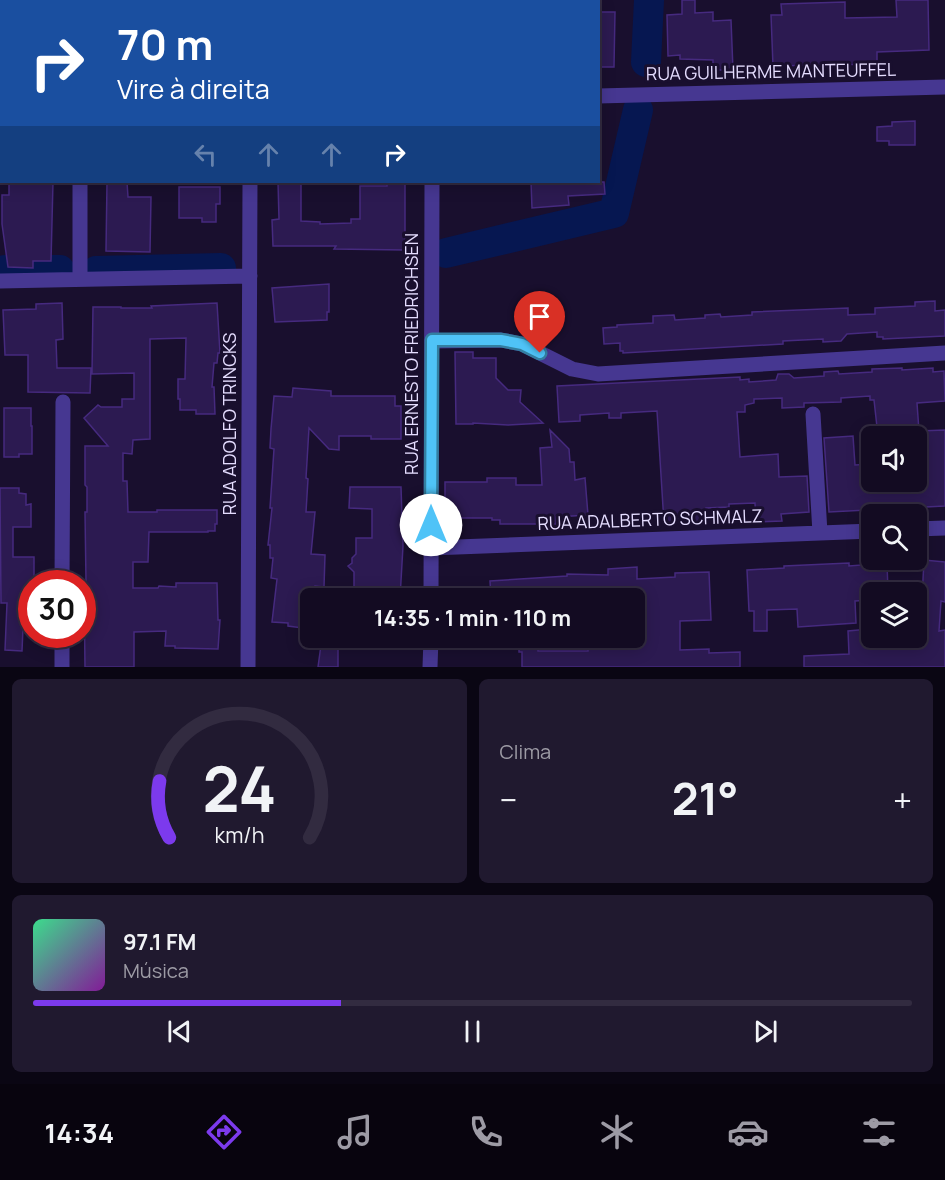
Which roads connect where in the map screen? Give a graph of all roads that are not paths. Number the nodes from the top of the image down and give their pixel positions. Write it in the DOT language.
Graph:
graph roads {
  1 [pos="945,87"];
  2 [pos="600,96"];
  3 [pos="80,183"];
  4 [pos="250,183"];
  5 [pos="432,183"];
  6 [pos="250,276"];
  7 [pos="80,279"];
  8 [pos="0,281"];
  9 [pos="432,340"];
  10 [pos="945,353"];
  11 [pos="63,402"];
  12 [pos="813,414"];
  13 [pos="945,528"];
  14 [pos="927,529"];
  15 [pos="861,531"];
  16 [pos="820,533"];
  17 [pos="431,548"];
  18 [pos="62,570"];
  19 [pos="431,588"];
  20 [pos="62,648"];
  21 [pos="430,648"];
  22 [pos="62,667"];
  23 [pos="248,667"];
  24 [pos="430,667"];
  1 -- 2 [label="street, RUA GUILHERME MANTEUFFEL"];
  3 -- 7 [label="street"];
  4 -- 6 [label="street, RUA ADOLFO TRINCKS"];
  5 -- 9 [label="street, RUA ERNESTO FRIEDRICHSEN"];
  6 -- 7 [label="street"];
  6 -- 23 [label="street, RUA ADOLFO TRINCKS"];
  7 -- 8 [label="street"];
  9 -- 10 [label="street"];
  9 -- 17 [label="street, RUA ERNESTO FRIEDRICHSEN"];
  11 -- 18 [label="street"];
  12 -- 16 [label="street"];
  13 -- 14 [label="street"];
  15 -- 16 [label="street, RUA ADALBERTO SCHMALZ"];
  16 -- 17 [label="street, RUA ADALBERTO SCHMALZ"];
  17 -- 19 [label="street, RUA ERNESTO FRIEDRICHSEN"];
  20 -- 22 [label="street"];
  21 -- 24 [label="street"];
}
